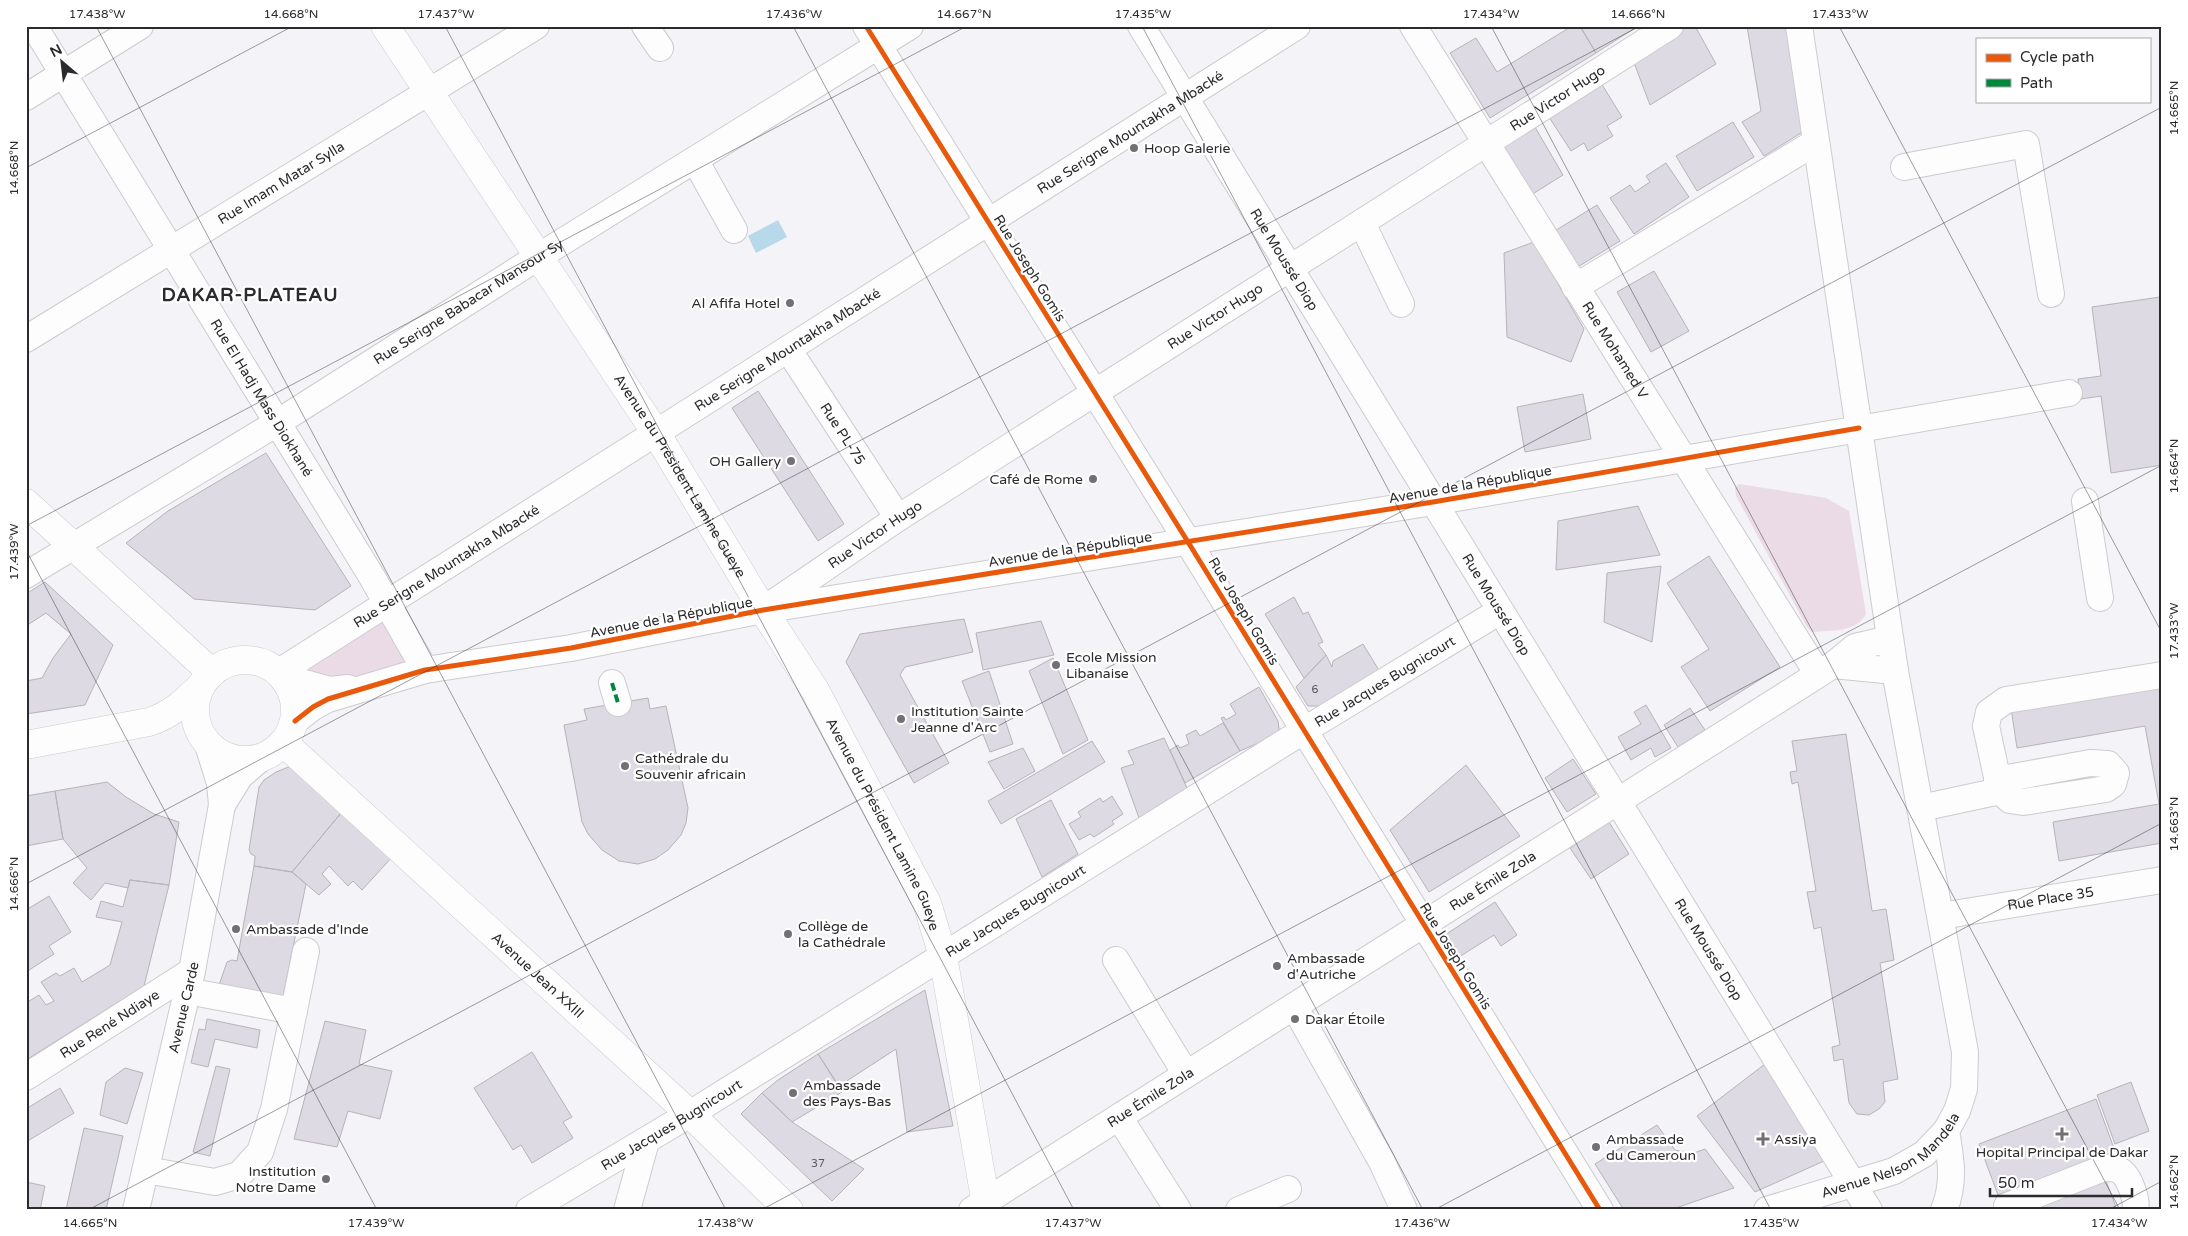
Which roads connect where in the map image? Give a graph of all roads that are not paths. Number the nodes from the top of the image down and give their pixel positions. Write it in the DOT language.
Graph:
graph roads {
  1 [pos="34,26"];
  2 [pos="140,26"];
  3 [pos="385,26"];
  4 [pos="536,26"];
  5 [pos="645,26"];
  6 [pos="910,26"];
  7 [pos="1140,26"];
  8 [pos="1297,26"];
  9 [pos="1414,26"];
  10 [pos="1670,26"];
  11 [pos="1799,26"];
  12 [pos="873,36"];
  13 [pos="660,48"];
  14 [pos="62,75"];
  15 [pos="429,92"];
  16 [pos="26,97"];
  17 [pos="1184,98"];
  18 [pos="1816,142"];
  19 [pos="1486,143"];
  20 [pos="695,160"];
  21 [pos="1904,167"];
  22 [pos="988,222"];
  23 [pos="1362,223"];
  24 [pos="734,230"];
  25 [pos="171,250"];
  26 [pos="538,257"];
  27 [pos="1290,269"];
  28 [pos="1576,287"];
  29 [pos="2052,294"];
  30 [pos="1401,304"];
  31 [pos="26,339"];
  32 [pos="788,349"];
  33 [pos="1094,393"];
  34 [pos="2068,393"];
  35 [pos="277,423"];
  36 [pos="1859,428"];
  37 [pos="656,433"];
  38 [pos="1682,458"];
  39 [pos="2085,501"];
  40 [pos="1433,502"];
  41 [pos="26,503"];
  42 [pos="898,518"];
  43 [pos="1188,542"];
  44 [pos="73,546"];
  45 [pos="26,575"];
  46 [pos="2100,598"];
  47 [pos="388,603"];
  48 [pos="764,610"];
  49 [pos="1500,611"];
  50 [pos="1890,639"];
  51 [pos="1826,669"];
  52 [pos="425,670"];
  53 [pos="1895,671"];
  54 [pos="281,675"];
  55 [pos="2162,675"];
  56 [pos="206,680"];
  57 [pos="366,687"];
  58 [pos="130,726"];
  59 [pos="1304,731"];
  60 [pos="290,732"];
  61 [pos="26,744"];
  62 [pos="208,745"];
  63 [pos="261,758"];
  64 [pos="1617,801"];
  65 [pos="222,805"];
  66 [pos="1920,808"];
  67 [pos="2162,880"];
  68 [pos="1941,916"];
  69 [pos="1423,924"];
  70 [pos="306,951"];
  71 [pos="943,956"];
  72 [pos="1116,960"];
  73 [pos="190,981"];
  74 [pos="1294,1006"];
  75 [pos="294,1011"];
  76 [pos="1186,1074"];
  77 [pos="26,1077"];
  78 [pos="690,1114"];
  79 [pos="1119,1116"];
  80 [pos="1946,1131"];
  81 [pos="646,1141"];
  82 [pos="146,1170"];
  83 [pos="1852,1183"];
  84 [pos="1288,1189"];
  85 [pos="2007,1206"];
  86 [pos="981,1207"];
  87 [pos="136,1210"];
  88 [pos="529,1210"];
  89 [pos="627,1210"];
  90 [pos="789,1210"];
  91 [pos="1178,1210"];
  92 [pos="1239,1210"];
  93 [pos="1404,1210"];
  94 [pos="1600,1210"];
  95 [pos="1767,1210"];
  96 [pos="1869,1210"];
  97 [pos="1944,1210"];
  98 [pos="2135,1210"];
  1 -- 14 [label="street, Rue El Hadj Mass Diokhané"];
  2 -- 14 [label="street"];
  3 -- 15 [label="main road, Avenue du Président Lamine Gueye"];
  4 -- 15 [label="street, Rue Imam Matar Sylla"];
  5 -- 13 [label="street"];
  6 -- 12 [label="street, Rue Serigne Babacar Mansour Sy"];
  7 -- 17 [label="street, Rue Moussé Diop"];
  8 -- 17 [label="street, Rue Serigne Mountakha Mbacké"];
  9 -- 19 [label="street, Rue Mohamed V"];
  10 -- 19 [label="street, Rue Victor Hugo"];
  11 -- 18 [label="street, Avenue Nelson Mandela"];
  12 -- 20 [label="street, Rue Serigne Babacar Mansour Sy"];
  12 -- 22 [label="street, Rue Joseph Gomis"];
  14 -- 16 [label="street"];
  14 -- 25 [label="street, Rue El Hadj Mass Diokhané"];
  15 -- 25 [label="street, Rue Imam Matar Sylla"];
  15 -- 26 [label="main road, Avenue du Président Lamine Gueye"];
  17 -- 22 [label="street, Rue Serigne Mountakha Mbacké"];
  17 -- 27 [label="street, Rue Moussé Diop"];
  18 -- 28 [label="street"];
  18 -- 36 [label="street, Avenue Nelson Mandela"];
  19 -- 23 [label="street, Rue Victor Hugo"];
  19 -- 28 [label="street, Rue Mohamed V"];
  20 -- 24 [label="street"];
  20 -- 26 [label="street, Rue Serigne Babacar Mansour Sy"];
  21 -- 29 [label="street"];
  22 -- 32 [label="street, Rue Serigne Mountakha Mbacké"];
  22 -- 33 [label="street, Rue Joseph Gomis"];
  23 -- 27 [label="street, Rue Victor Hugo"];
  23 -- 30 [label="street"];
  25 -- 31 [label="street, Rue Imam Matar Sylla"];
  25 -- 35 [label="street, Rue El Hadj Mass Diokhané"];
  26 -- 35 [label="street, Rue Serigne Babacar Mansour Sy"];
  26 -- 37 [label="main road, Avenue du Président Lamine Gueye"];
  27 -- 33 [label="street, Rue Victor Hugo"];
  27 -- 40 [label="street, Rue Moussé Diop"];
  28 -- 38 [label="street, Rue Mohamed V"];
  32 -- 37 [label="street, Rue Serigne Mountakha Mbacké"];
  32 -- 42 [label="street, Rue PL-75"];
  33 -- 42 [label="street, Rue Victor Hugo"];
  33 -- 43 [label="street, Rue Joseph Gomis"];
  34 -- 36 [label="street, Avenue de la République"];
  35 -- 44 [label="street, Rue Serigne Babacar Mansour Sy"];
  35 -- 47 [label="street, Rue El Hadj Mass Diokhané"];
  36 -- 38 [label="street, Avenue de la République"];
  36 -- 50 [label="street, Avenue Nelson Mandela"];
  37 -- 47 [label="street, Rue Serigne Mountakha Mbacké"];
  37 -- 48 [label="main road, Avenue du Président Lamine Gueye"];
  38 -- 40 [label="street, Avenue de la République"];
  38 -- 51 [label="street, Rue Mohamed V"];
  39 -- 46 [label="street"];
  40 -- 43 [label="street, Avenue de la République"];
  40 -- 49 [label="street, Rue Moussé Diop"];
  41 -- 44 [label="main road"];
  42 -- 48 [label="street, Rue Victor Hugo"];
  43 -- 48 [label="street, Avenue de la République"];
  43 -- 59 [label="street, Rue Joseph Gomis"];
  44 -- 45 [label="street, Rue Serigne Babacar Mansour Sy"];
  44 -- 56 [label="main road"];
  47 -- 52 [label="street, Rue El Hadj Mass Diokhané"];
  47 -- 54 [label="street, Rue Serigne Mountakha Mbacké"];
  48 -- 52 [label="street, Avenue de la République"];
  48 -- 71 [label="main road, Avenue du Président Lamine Gueye"];
  49 -- 59 [label="street, Rue Jacques Bugnicourt"];
  49 -- 64 [label="street, Rue Moussé Diop"];
  50 -- 51 [label="street, Rue Émile Zola"];
  50 -- 53 [label="street, Avenue Nelson Mandela"];
  51 -- 53 [label="street"];
  51 -- 64 [label="street, Rue Émile Zola"];
  52 -- 57 [label="street, Avenue de la République"];
  53 -- 66 [label="street, Avenue Nelson Mandela"];
  54 -- 56 [label="main road"];
  54 -- 57 [label="street, Avenue de la République"];
  54 -- 60 [label="main road"];
  55 -- 66 [label="street"];
  56 -- 58 [label="main road"];
  56 -- 62 [label="main road"];
  57 -- 60 [label="street, Avenue de la République"];
  58 -- 61 [label="main road"];
  58 -- 62 [label="main road"];
  59 -- 69 [label="street, Rue Joseph Gomis"];
  59 -- 71 [label="street, Rue Jacques Bugnicourt"];
  60 -- 63 [label="main road"];
  60 -- 78 [label="main road, Avenue Jean XXIII"];
  62 -- 63 [label="main road"];
  62 -- 65 [label="street, Avenue Carde"];
  63 -- 65 [label="street, Avenue Carde"];
  64 -- 69 [label="street, Rue Émile Zola"];
  64 -- 83 [label="street, Rue Moussé Diop"];
  65 -- 73 [label="street, Avenue Carde"];
  66 -- 68 [label="street, Avenue Nelson Mandela"];
  67 -- 68 [label="street, Rue Place 35"];
  68 -- 80 [label="street, Avenue Nelson Mandela"];
  69 -- 74 [label="street, Rue Émile Zola"];
  69 -- 94 [label="street, Rue Joseph Gomis"];
  70 -- 75 [label="street"];
  71 -- 78 [label="street, Rue Jacques Bugnicourt"];
  71 -- 86 [label="main road, Avenue du Président Lamine Gueye"];
  72 -- 76 [label="street"];
  73 -- 75 [label="street"];
  73 -- 77 [label="street, Rue René Ndiaye"];
  73 -- 82 [label="street, Avenue Carde"];
  74 -- 76 [label="street, Rue Émile Zola"];
  74 -- 93 [label="street"];
  75 -- 82 [label="street"];
  76 -- 79 [label="street, Rue Émile Zola"];
  78 -- 81 [label="street, Rue Jacques Bugnicourt"];
  78 -- 90 [label="main road, Avenue Jean XXIII"];
  79 -- 86 [label="street, Rue Émile Zola"];
  79 -- 91 [label="street"];
  80 -- 83 [label="street, Avenue Nelson Mandela"];
  80 -- 97 [label="street"];
  81 -- 88 [label="street, Rue Jacques Bugnicourt"];
  81 -- 89 [label="street"];
  82 -- 87 [label="street, Avenue Carde"];
  83 -- 95 [label="street, Avenue Nelson Mandela"];
  83 -- 96 [label="street, Rue Moussé Diop"];
  84 -- 92 [label="street"];
  85 -- 98 [label="street"];
}
